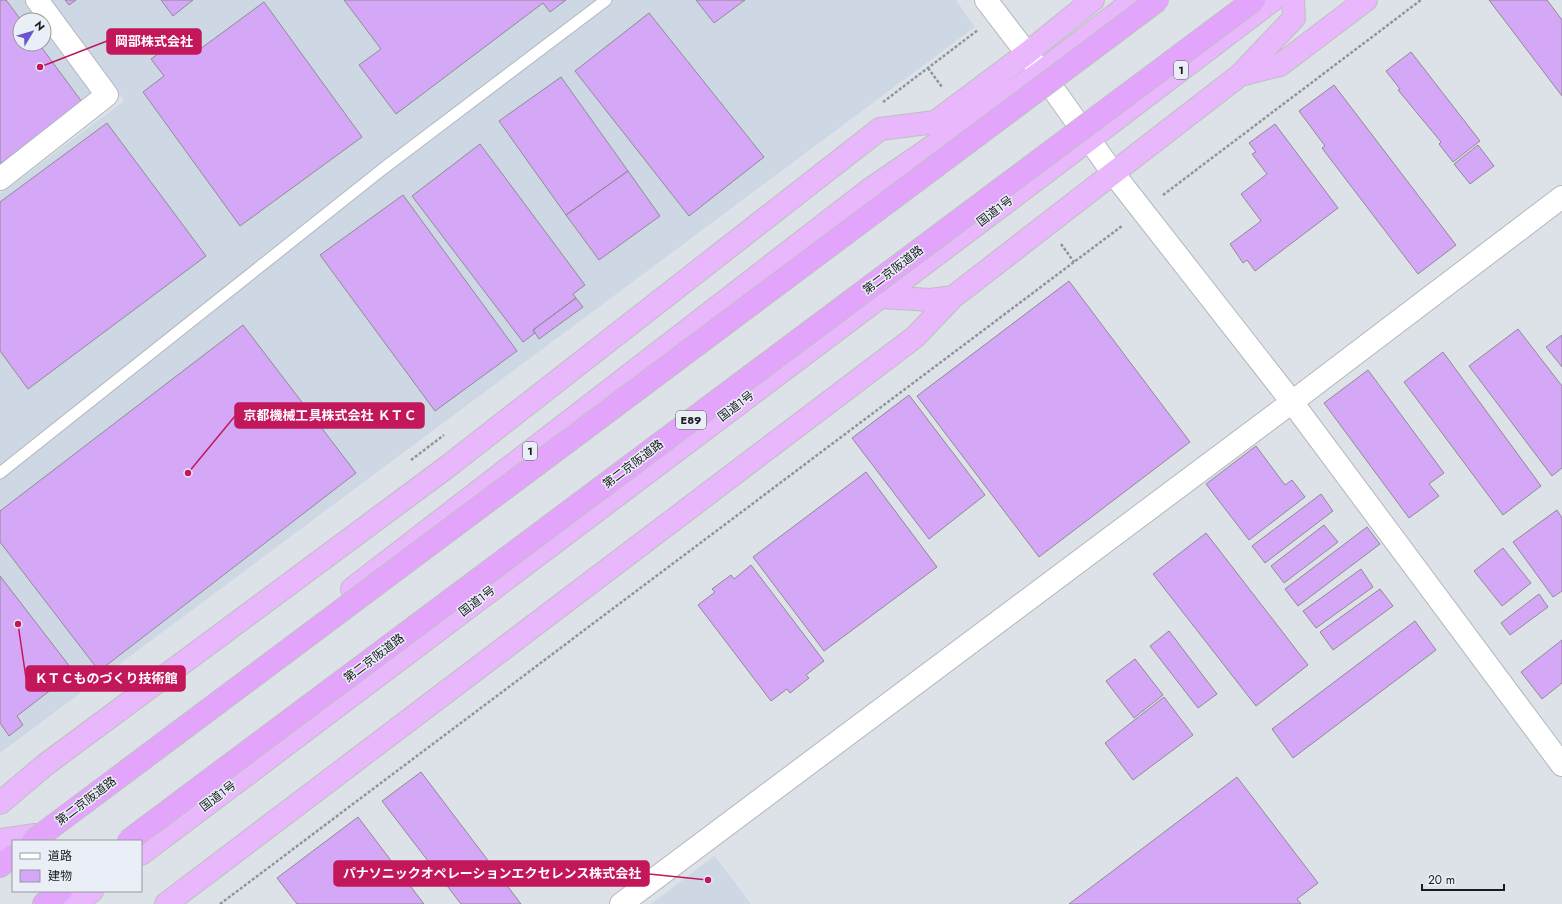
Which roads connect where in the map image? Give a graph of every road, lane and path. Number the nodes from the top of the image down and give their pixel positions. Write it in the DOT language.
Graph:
graph roads {
  1 [pos="37,0"];
  2 [pos="606,0"];
  3 [pos="986,0"];
  4 [pos="1093,0"];
  5 [pos="1134,0"];
  6 [pos="1158,0"];
  7 [pos="1254,0"];
  8 [pos="1272,0"];
  9 [pos="1293,0"];
  10 [pos="1366,0"];
  11 [pos="1421,0"];
  12 [pos="1026,54"];
  13 [pos="1042,72"];
  14 [pos="1240,75"];
  15 [pos="935,122"];
  16 [pos="1090,139"];
  17 [pos="1113,173"];
  18 [pos="0,179"];
  19 [pos="1172,188"];
  20 [pos="869,190"];
  21 [pos="1562,197"];
  22 [pos="1109,235"];
  23 [pos="881,297"];
  24 [pos="953,297"];
  25 [pos="1292,402"];
  26 [pos="0,473"];
  27 [pos="1562,765"];
  28 [pos="0,803"];
  29 [pos="32,839"];
  30 [pos="0,840"];
  31 [pos="129,840"];
  32 [pos="12,852"];
  33 [pos="142,853"];
  34 [pos="12,857"];
  35 [pos="0,861"];
  36 [pos="0,866"];
  37 [pos="60,892"];
  38 [pos="91,892"];
  39 [pos="101,892"];
  40 [pos="44,904"];
  41 [pos="75,904"];
  42 [pos="92,904"];
  43 [pos="166,904"];
  44 [pos="220,904"];
  45 [pos="621,904"];
  1 -- 18 [label="street"];
  2 -- 26 [label="lane"];
  3 -- 12 [label="street"];
  4 -- 12 [label="highway"];
  5 -- 13 [label="highway, 1"];
  6 -- 29 [label="highway, 第二京阪道路, bridge"];
  7 -- 31 [label="highway, 第二京阪道路 / E89, bridge"];
  8 -- 16 [label="highway, 国道1号 / 1"];
  9 -- 14 [label="highway"];
  10 -- 14 [label="highway"];
  11 -- 19 [label="path"];
  12 -- 13 [label="street"];
  12 -- 15 [label="highway"];
  13 -- 16 [label="street"];
  13 -- 20 [label="highway, 1"];
  14 -- 17 [label="highway"];
  15 -- 20 [label="highway"];
  15 -- 28 [label="highway"];
  16 -- 17 [label="street"];
  16 -- 23 [label="highway, 国道1号 / 1"];
  17 -- 24 [label="highway"];
  17 -- 25 [label="street"];
  20 -- 29 [label="highway, 1"];
  21 -- 25 [label="street"];
  22 -- 44 [label="path"];
  23 -- 24 [label="highway"];
  23 -- 33 [label="highway, 国道1号 / 1"];
  24 -- 43 [label="highway"];
  25 -- 27 [label="street"];
  25 -- 45 [label="street"];
  29 -- 30 [label="highway"];
  32 -- 35 [label="highway"];
  34 -- 36 [label="highway"];
  37 -- 40 [label="highway"];
  38 -- 41 [label="highway"];
  39 -- 42 [label="highway"];
}
